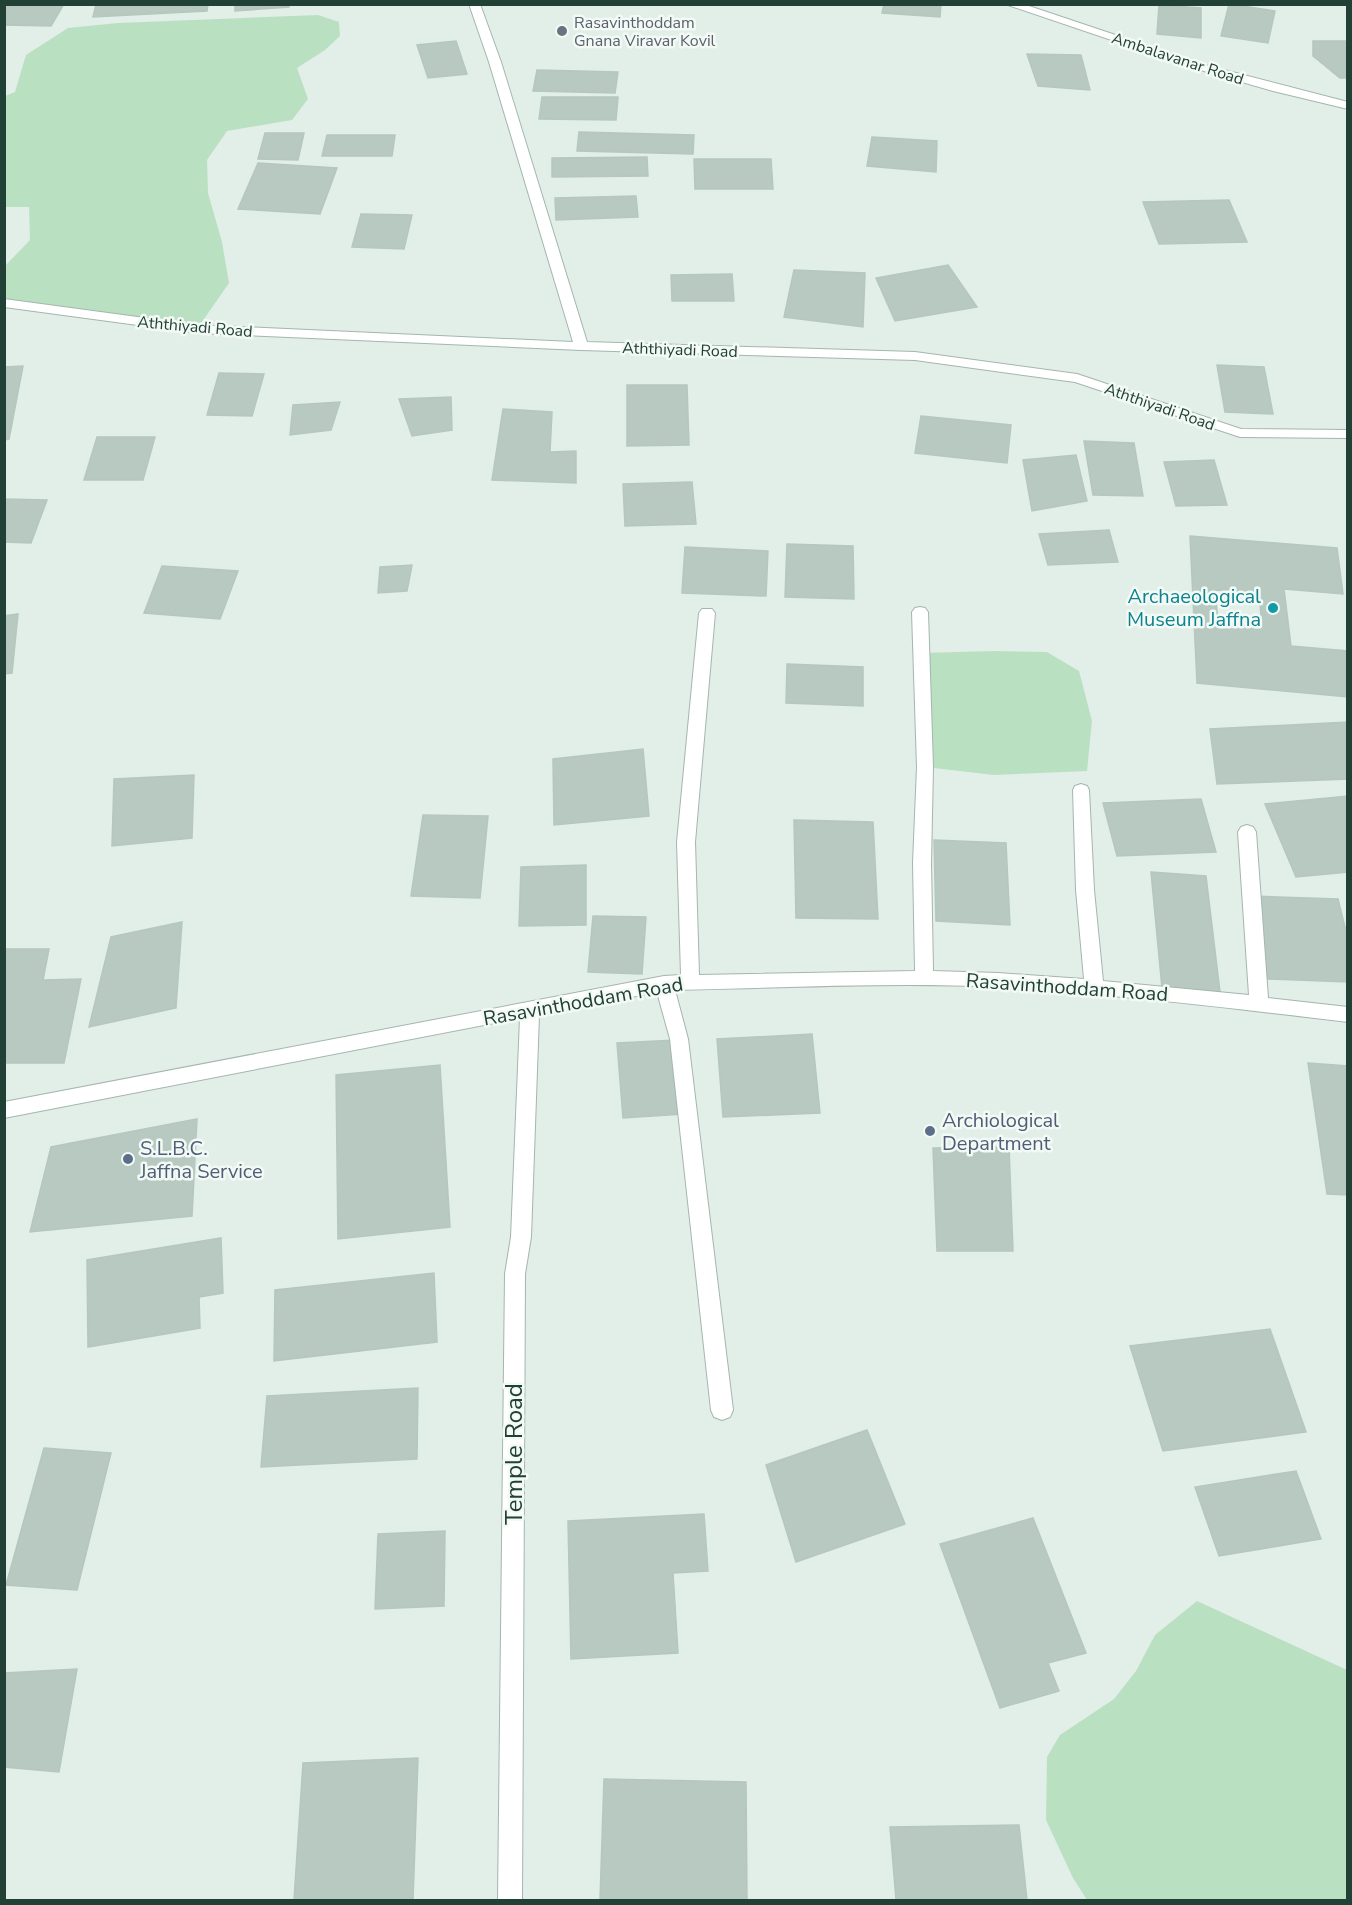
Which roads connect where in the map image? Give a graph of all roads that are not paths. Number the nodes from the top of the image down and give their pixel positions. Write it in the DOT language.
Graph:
graph roads {
  1 [pos="474,4"];
  2 [pos="1010,4"];
  3 [pos="1347,106"];
  4 [pos="4,303"];
  5 [pos="581,346"];
  6 [pos="1347,434"];
  7 [pos="920,612"];
  8 [pos="708,614"];
  9 [pos="1081,790"];
  10 [pos="1247,831"];
  11 [pos="924,978"];
  12 [pos="690,982"];
  13 [pos="664,983"];
  14 [pos="1094,986"];
  15 [pos="1259,1004"];
  16 [pos="530,1008"];
  17 [pos="1347,1015"];
  18 [pos="4,1110"];
  19 [pos="722,1410"];
  20 [pos="510,1900"];
  1 -- 5 [label="street"];
  2 -- 3 [label="street, Ambalavanar Road"];
  4 -- 5 [label="street, Aththiyadi Road"];
  5 -- 6 [label="street, Aththiyadi Road"];
  7 -- 11 [label="street"];
  8 -- 12 [label="street"];
  9 -- 14 [label="street"];
  10 -- 15 [label="street"];
  11 -- 12 [label="street, Rasavinthoddam Road"];
  11 -- 14 [label="street, Rasavinthoddam Road"];
  12 -- 13 [label="street, Rasavinthoddam Road"];
  13 -- 16 [label="street, Rasavinthoddam Road"];
  13 -- 19 [label="street"];
  14 -- 15 [label="street, Rasavinthoddam Road"];
  15 -- 17 [label="street, Rasavinthoddam Road"];
  16 -- 18 [label="street, Rasavinthoddam Road"];
  16 -- 20 [label="street, Temple Road"];
}
